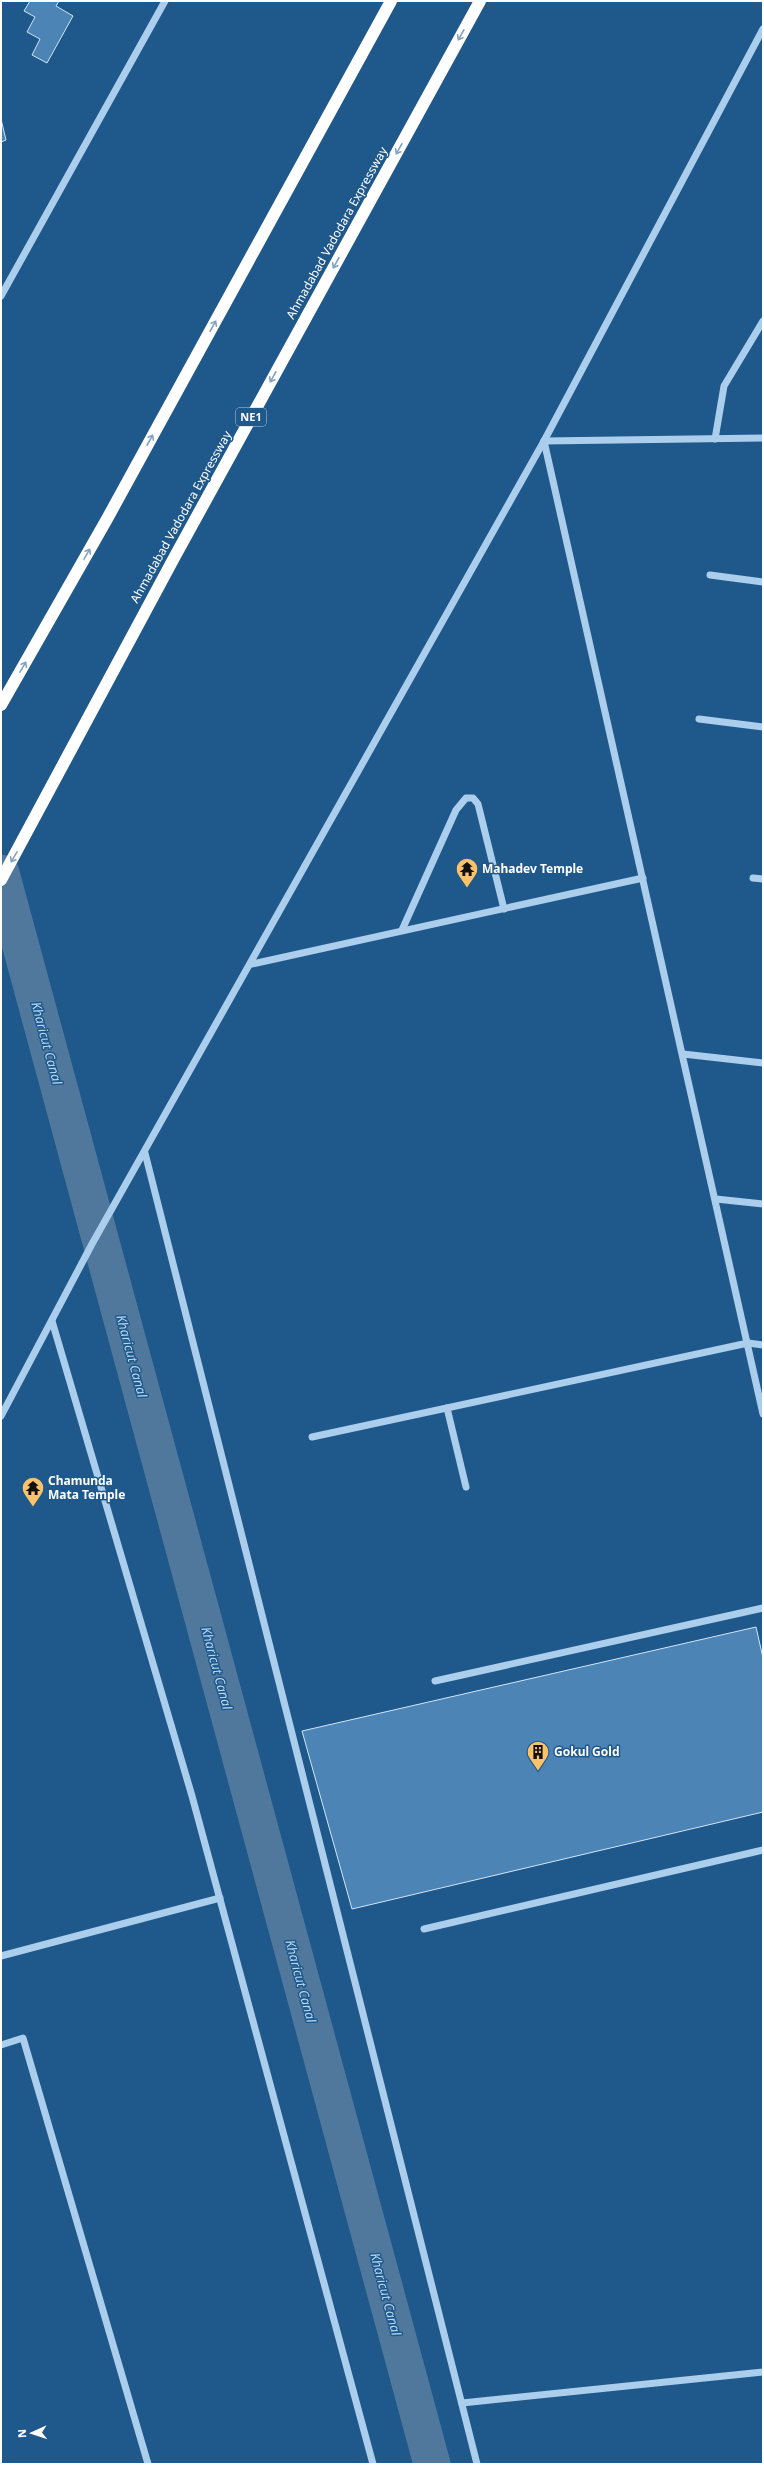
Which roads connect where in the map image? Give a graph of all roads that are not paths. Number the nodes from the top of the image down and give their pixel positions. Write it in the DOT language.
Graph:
graph roads {
  1 [pos="165,1"];
  2 [pos="391,1"];
  3 [pos="480,1"];
  4 [pos="763,29"];
  5 [pos="1,296"];
  6 [pos="763,321"];
  7 [pos="715,438"];
  8 [pos="763,438"];
  9 [pos="544,441"];
  10 [pos="710,575"];
  11 [pos="763,582"];
  12 [pos="2,703"];
  13 [pos="699,719"];
  14 [pos="763,727"];
  15 [pos="643,878"];
  16 [pos="752,878"];
  17 [pos="763,879"];
  18 [pos="1,880"];
  19 [pos="504,909"];
  20 [pos="402,930"];
  21 [pos="252,964"];
  22 [pos="683,1054"];
  23 [pos="763,1062"];
  24 [pos="146,1153"];
  25 [pos="716,1199"];
  26 [pos="763,1204"];
  27 [pos="52,1321"];
  28 [pos="748,1343"];
  29 [pos="763,1345"];
  30 [pos="447,1408"];
  31 [pos="763,1414"];
  32 [pos="1,1416"];
  33 [pos="312,1437"];
  34 [pos="466,1487"];
  35 [pos="763,1608"];
  36 [pos="435,1681"];
  37 [pos="763,1850"];
  38 [pos="220,1898"];
  39 [pos="424,1929"];
  40 [pos="1,1956"];
  41 [pos="1,2044"];
  42 [pos="763,2372"];
  43 [pos="462,2403"];
  44 [pos="148,2464"];
  45 [pos="373,2464"];
  46 [pos="477,2464"];
  1 -- 5 [label="street"];
  12 -- 2 [label="highway, one-way"];
  3 -- 18 [label="highway, Ahmadabad Vadodara Expressway / NE1, one-way"];
  4 -- 9 [label="street"];
  6 -- 7 [label="street"];
  7 -- 8 [label="street"];
  7 -- 9 [label="street"];
  9 -- 15 [label="street"];
  9 -- 21 [label="street"];
  10 -- 11 [label="street"];
  13 -- 14 [label="street"];
  15 -- 19 [label="street"];
  15 -- 22 [label="street"];
  16 -- 17 [label="street"];
  19 -- 20 [label="street"];
  19 -- 20 [label="street"];
  20 -- 21 [label="street"];
  21 -- 24 [label="street"];
  22 -- 23 [label="street"];
  22 -- 25 [label="street"];
  24 -- 27 [label="street"];
  24 -- 43 [label="street"];
  25 -- 26 [label="street"];
  25 -- 28 [label="street"];
  27 -- 32 [label="street"];
  27 -- 38 [label="street"];
  28 -- 29 [label="street"];
  28 -- 30 [label="street"];
  28 -- 31 [label="street"];
  30 -- 33 [label="street"];
  30 -- 34 [label="street"];
  35 -- 36 [label="street"];
  37 -- 39 [label="street"];
  38 -- 40 [label="street"];
  38 -- 45 [label="street"];
  41 -- 44 [label="street"];
  42 -- 43 [label="street"];
  43 -- 46 [label="street"];
}
